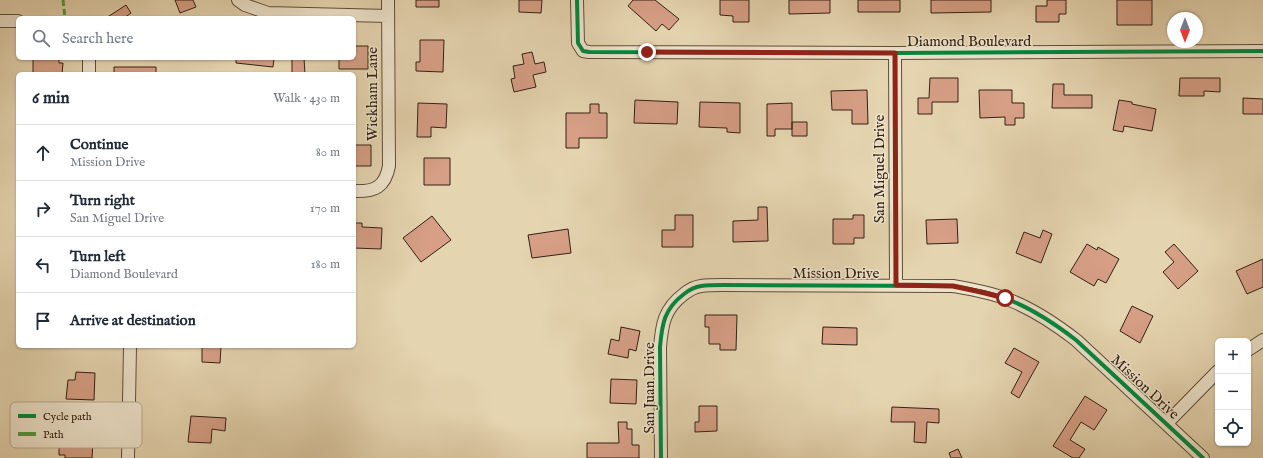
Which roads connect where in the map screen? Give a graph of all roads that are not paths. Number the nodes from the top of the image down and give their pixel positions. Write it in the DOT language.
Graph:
graph roads {
  1 [pos="238,0"];
  2 [pos="388,0"];
  3 [pos="577,0"];
  4 [pos="388,16"];
  5 [pos="0,21"];
  6 [pos="16,21"];
  7 [pos="1263,51"];
  8 [pos="895,53"];
  9 [pos="90,60"];
  10 [pos="89,72"];
  11 [pos="356,192"];
  12 [pos="896,285"];
  13 [pos="677,299"];
  14 [pos="1263,340"];
  15 [pos="130,348"];
  16 [pos="1251,348"];
  17 [pos="1216,374"];
  18 [pos="129,402"];
  19 [pos="1167,423"];
  20 [pos="128,448"];
  21 [pos="128,458"];
  22 [pos="661,458"];
  23 [pos="1203,458"];
  1 -- 4 [label="street"];
  2 -- 4 [label="street, Wickham Lane"];
  3 -- 8 [label="street, Diamond Boulevard"];
  4 -- 11 [label="street, Wickham Lane"];
  5 -- 6 [label="street"];
  7 -- 8 [label="street, Diamond Boulevard"];
  8 -- 12 [label="street, San Miguel Drive"];
  9 -- 10 [label="street"];
  12 -- 13 [label="street, Mission Drive"];
  12 -- 19 [label="street, Mission Drive"];
  13 -- 22 [label="street, San Juan Drive"];
  14 -- 16 [label="street"];
  15 -- 18 [label="street"];
  17 -- 19 [label="street"];
  19 -- 23 [label="street, Mission Drive"];
  20 -- 21 [label="street"];
}
